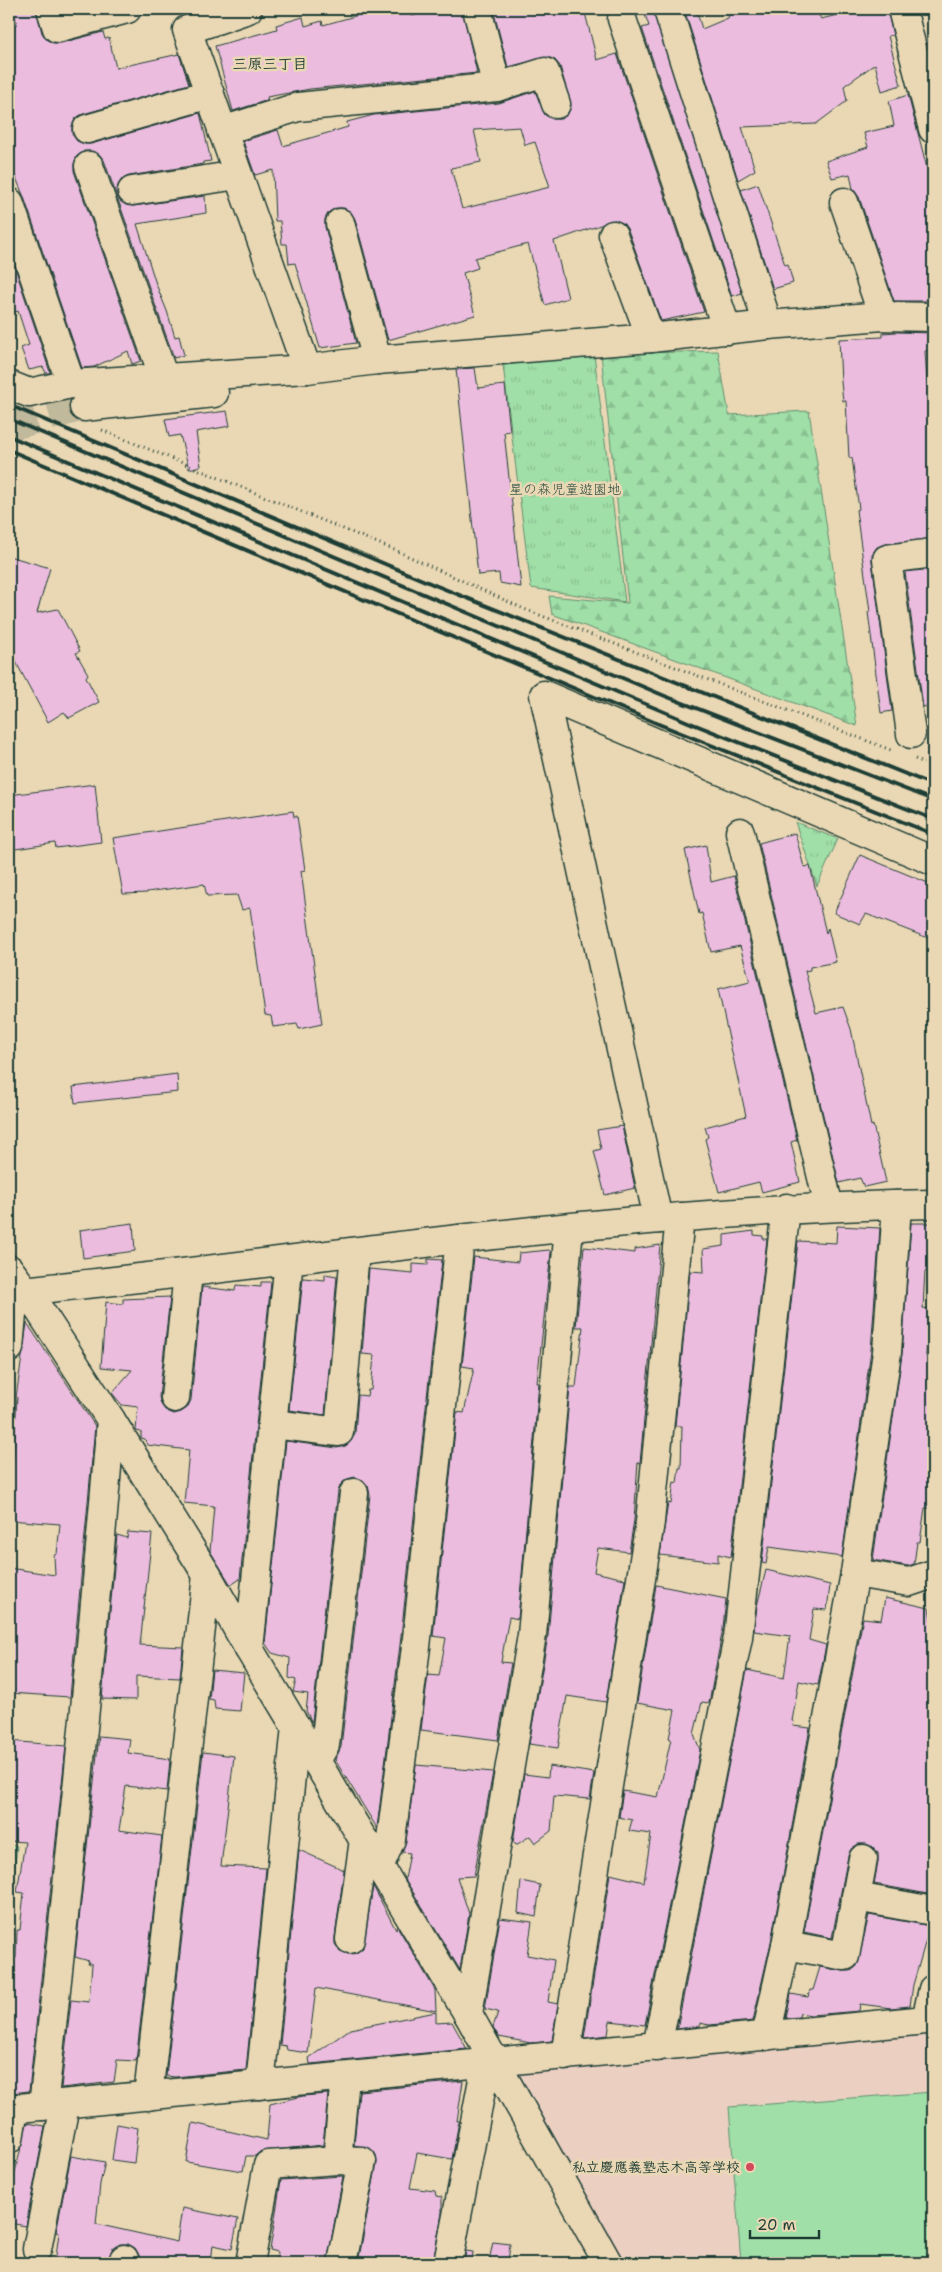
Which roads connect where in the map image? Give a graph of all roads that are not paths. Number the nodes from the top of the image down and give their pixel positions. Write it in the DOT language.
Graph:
graph roads {
  1 [pos="50,9"];
  2 [pos="127,9"];
  3 [pos="248,9"];
  4 [pos="477,9"];
  5 [pos="902,9"];
  6 [pos="668,10"];
  7 [pos="622,19"];
  8 [pos="497,87"];
  9 [pos="210,94"];
  10 [pos="556,104"];
  11 [pos="87,129"];
  12 [pos="933,129"];
  13 [pos="222,131"];
  14 [pos="89,166"];
  15 [pos="238,175"];
  16 [pos="132,191"];
  17 [pos="844,202"];
  18 [pos="12,219"];
  19 [pos="340,223"];
  20 [pos="613,235"];
  21 [pos="883,316"];
  22 [pos="933,317"];
  23 [pos="768,326"];
  24 [pos="727,330"];
  25 [pos="651,338"];
  26 [pos="377,360"];
  27 [pos="307,369"];
  28 [pos="164,378"];
  29 [pos="9,385"];
  30 [pos="84,407"];
  31 [pos="933,553"];
  32 [pos="905,748"];
  33 [pos="740,832"];
  34 [pos="933,861"];
  35 [pos="933,1204"];
  36 [pos="897,1205"];
  37 [pos="829,1207"];
  38 [pos="786,1208"];
  39 [pos="669,1218"];
  40 [pos="569,1228"];
  41 [pos="460,1239"];
  42 [pos="355,1252"];
  43 [pos="289,1260"];
  44 [pos="188,1273"];
  45 [pos="14,1286"];
  46 [pos="9,1348"];
  47 [pos="176,1398"];
  48 [pos="111,1420"];
  49 [pos="273,1424"];
  50 [pos="354,1493"];
  51 [pos="855,1573"];
  52 [pos="933,1574"];
  53 [pos="207,1575"];
  54 [pos="249,1649"];
  55 [pos="296,1726"];
  56 [pos="316,1760"];
  57 [pos="364,1840"];
  58 [pos="863,1859"];
  59 [pos="380,1865"];
  60 [pos="856,1897"];
  61 [pos="933,1911"];
  62 [pos="350,1939"];
  63 [pos="786,1945"];
  64 [pos="933,1989"];
  65 [pos="468,2014"];
  66 [pos="766,2036"];
  67 [pos="657,2047"];
  68 [pos="565,2056"];
  69 [pos="490,2063"];
  70 [pos="345,2078"];
  71 [pos="260,2085"];
  72 [pos="148,2096"];
  73 [pos="54,2106"];
  74 [pos="12,2108"];
  75 [pos="9,2138"];
  76 [pos="337,2160"];
  77 [pos="38,2249"];
  78 [pos="250,2263"];
  79 [pos="342,2263"];
  80 [pos="448,2263"];
  81 [pos="608,2263"];
  1 -- 2 [label="street"];
  3 -- 9 [label="street"];
  4 -- 8 [label="street"];
  5 -- 12 [label="street"];
  6 -- 23 [label="street"];
  7 -- 24 [label="street"];
  8 -- 10 [label="street"];
  8 -- 13 [label="street"];
  9 -- 11 [label="street"];
  9 -- 13 [label="street"];
  13 -- 15 [label="street"];
  14 -- 28 [label="street"];
  15 -- 16 [label="street"];
  15 -- 27 [label="street"];
  17 -- 21 [label="street"];
  18 -- 30 [label="street"];
  19 -- 26 [label="street"];
  20 -- 25 [label="street"];
  21 -- 22 [label="street"];
  21 -- 23 [label="street"];
  23 -- 24 [label="street"];
  24 -- 25 [label="street"];
  25 -- 26 [label="street"];
  26 -- 27 [label="street"];
  27 -- 28 [label="street"];
  27 -- 30 [label="street"];
  28 -- 30 [label="street"];
  29 -- 30 [label="street"];
  31 -- 32 [label="street"];
  33 -- 37 [label="street"];
  34 -- 39 [label="street"];
  35 -- 36 [label="street"];
  36 -- 37 [label="street"];
  36 -- 51 [label="street"];
  37 -- 38 [label="street"];
  38 -- 39 [label="street"];
  38 -- 67 [label="street"];
  39 -- 40 [label="street"];
  39 -- 68 [label="street"];
  40 -- 41 [label="street"];
  40 -- 65 [label="street"];
  41 -- 42 [label="street"];
  41 -- 59 [label="street"];
  42 -- 43 [label="street"];
  42 -- 49 [label="street"];
  43 -- 44 [label="street"];
  43 -- 49 [label="street"];
  44 -- 45 [label="street"];
  44 -- 47 [label="street"];
  45 -- 46 [label="street"];
  45 -- 48 [label="street"];
  48 -- 53 [label="street"];
  48 -- 73 [label="street"];
  49 -- 54 [label="street"];
  50 -- 56 [label="street"];
  51 -- 52 [label="street"];
  51 -- 63 [label="street"];
  53 -- 54 [label="street"];
  53 -- 72 [label="street"];
  54 -- 55 [label="street"];
  55 -- 56 [label="street"];
  55 -- 71 [label="street"];
  56 -- 57 [label="street"];
  57 -- 59 [label="street"];
  57 -- 62 [label="street"];
  58 -- 60 [label="street"];
  59 -- 65 [label="street"];
  60 -- 61 [label="street"];
  60 -- 63 [label="street"];
  63 -- 66 [label="street"];
  64 -- 66 [label="street"];
  65 -- 69 [label="street"];
  66 -- 67 [label="street"];
  67 -- 68 [label="street"];
  68 -- 69 [label="street"];
  69 -- 70 [label="street"];
  69 -- 80 [label="street"];
  69 -- 81 [label="street"];
  70 -- 71 [label="street"];
  70 -- 76 [label="street"];
  71 -- 72 [label="street"];
  72 -- 73 [label="street"];
  73 -- 74 [label="street"];
  73 -- 77 [label="street"];
  74 -- 75 [label="street"];
  76 -- 78 [label="street"];
  76 -- 79 [label="street"];
}
